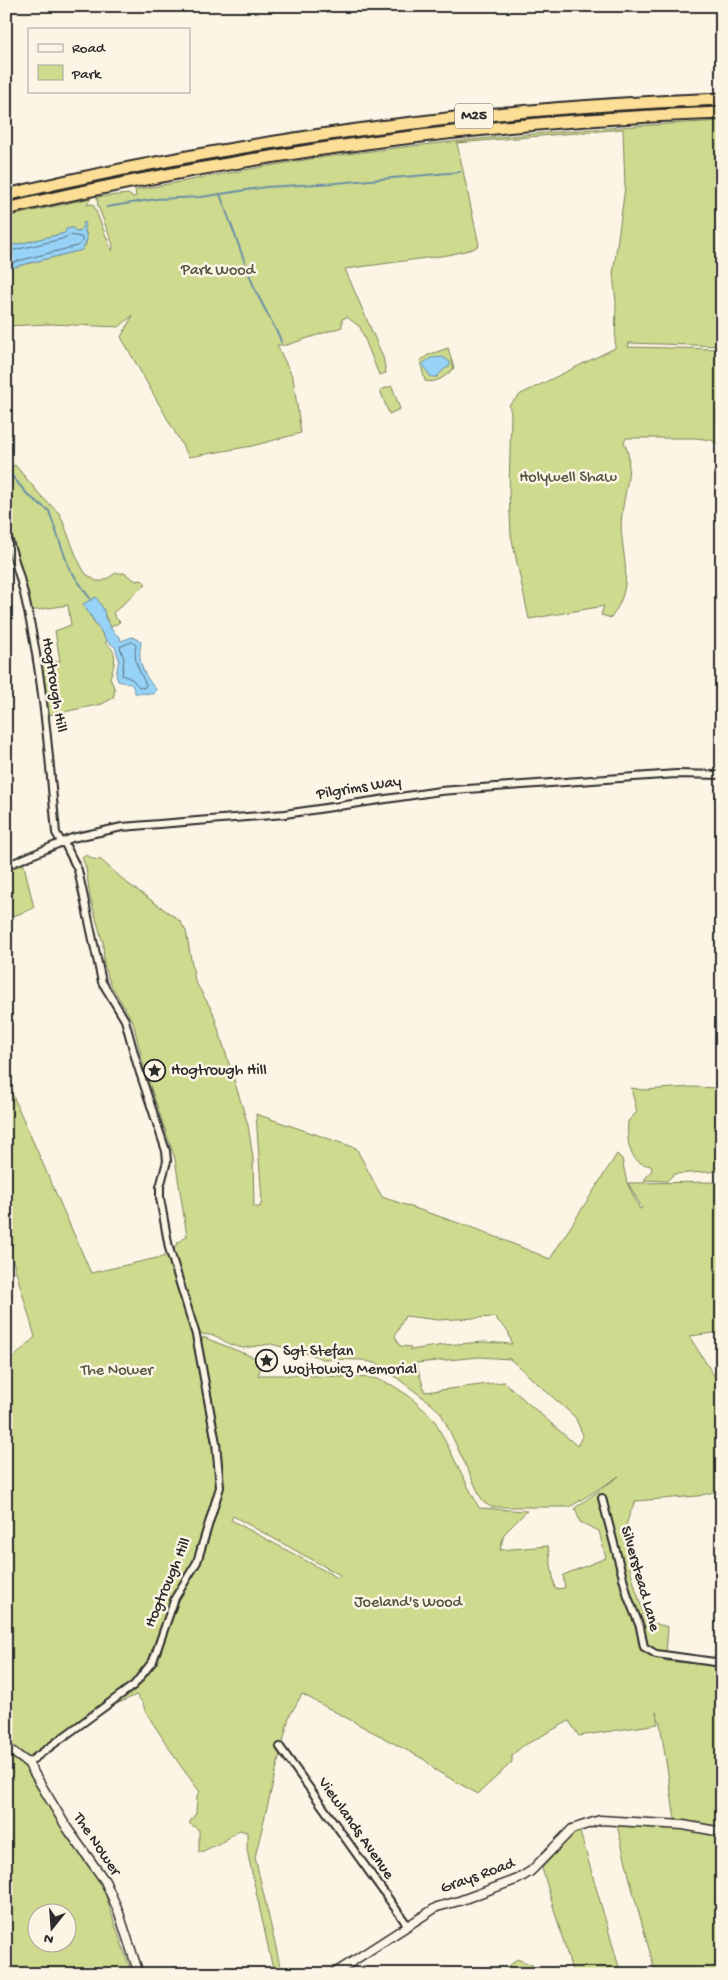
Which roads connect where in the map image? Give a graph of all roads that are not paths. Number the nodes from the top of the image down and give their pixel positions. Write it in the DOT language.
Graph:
graph roads {
  1 [pos="722,99"];
  2 [pos="722,114"];
  3 [pos="6,195"];
  4 [pos="6,209"];
  5 [pos="6,532"];
  6 [pos="722,775"];
  7 [pos="63,842"];
  8 [pos="6,866"];
  9 [pos="602,1498"];
  10 [pos="722,1662"];
  11 [pos="280,1746"];
  12 [pos="6,1747"];
  13 [pos="28,1763"];
  14 [pos="722,1832"];
  15 [pos="408,1926"];
  16 [pos="139,1974"];
  17 [pos="333,1974"];
  1 -- 3 [label="highway, M25"];
  2 -- 4 [label="highway, M25"];
  5 -- 7 [label="street, Hogtrough Hill"];
  6 -- 7 [label="street, Pilgrims Way"];
  7 -- 8 [label="street, Pilgrims Way"];
  7 -- 13 [label="street, Hogtrough Hill"];
  9 -- 10 [label="street, Silverstead Lane"];
  11 -- 15 [label="street, Viewlands Avenue"];
  12 -- 13 [label="street, The Nower"];
  13 -- 16 [label="street, The Nower"];
  14 -- 15 [label="street, Grays Road"];
  15 -- 17 [label="street, Grays Road"];
}
